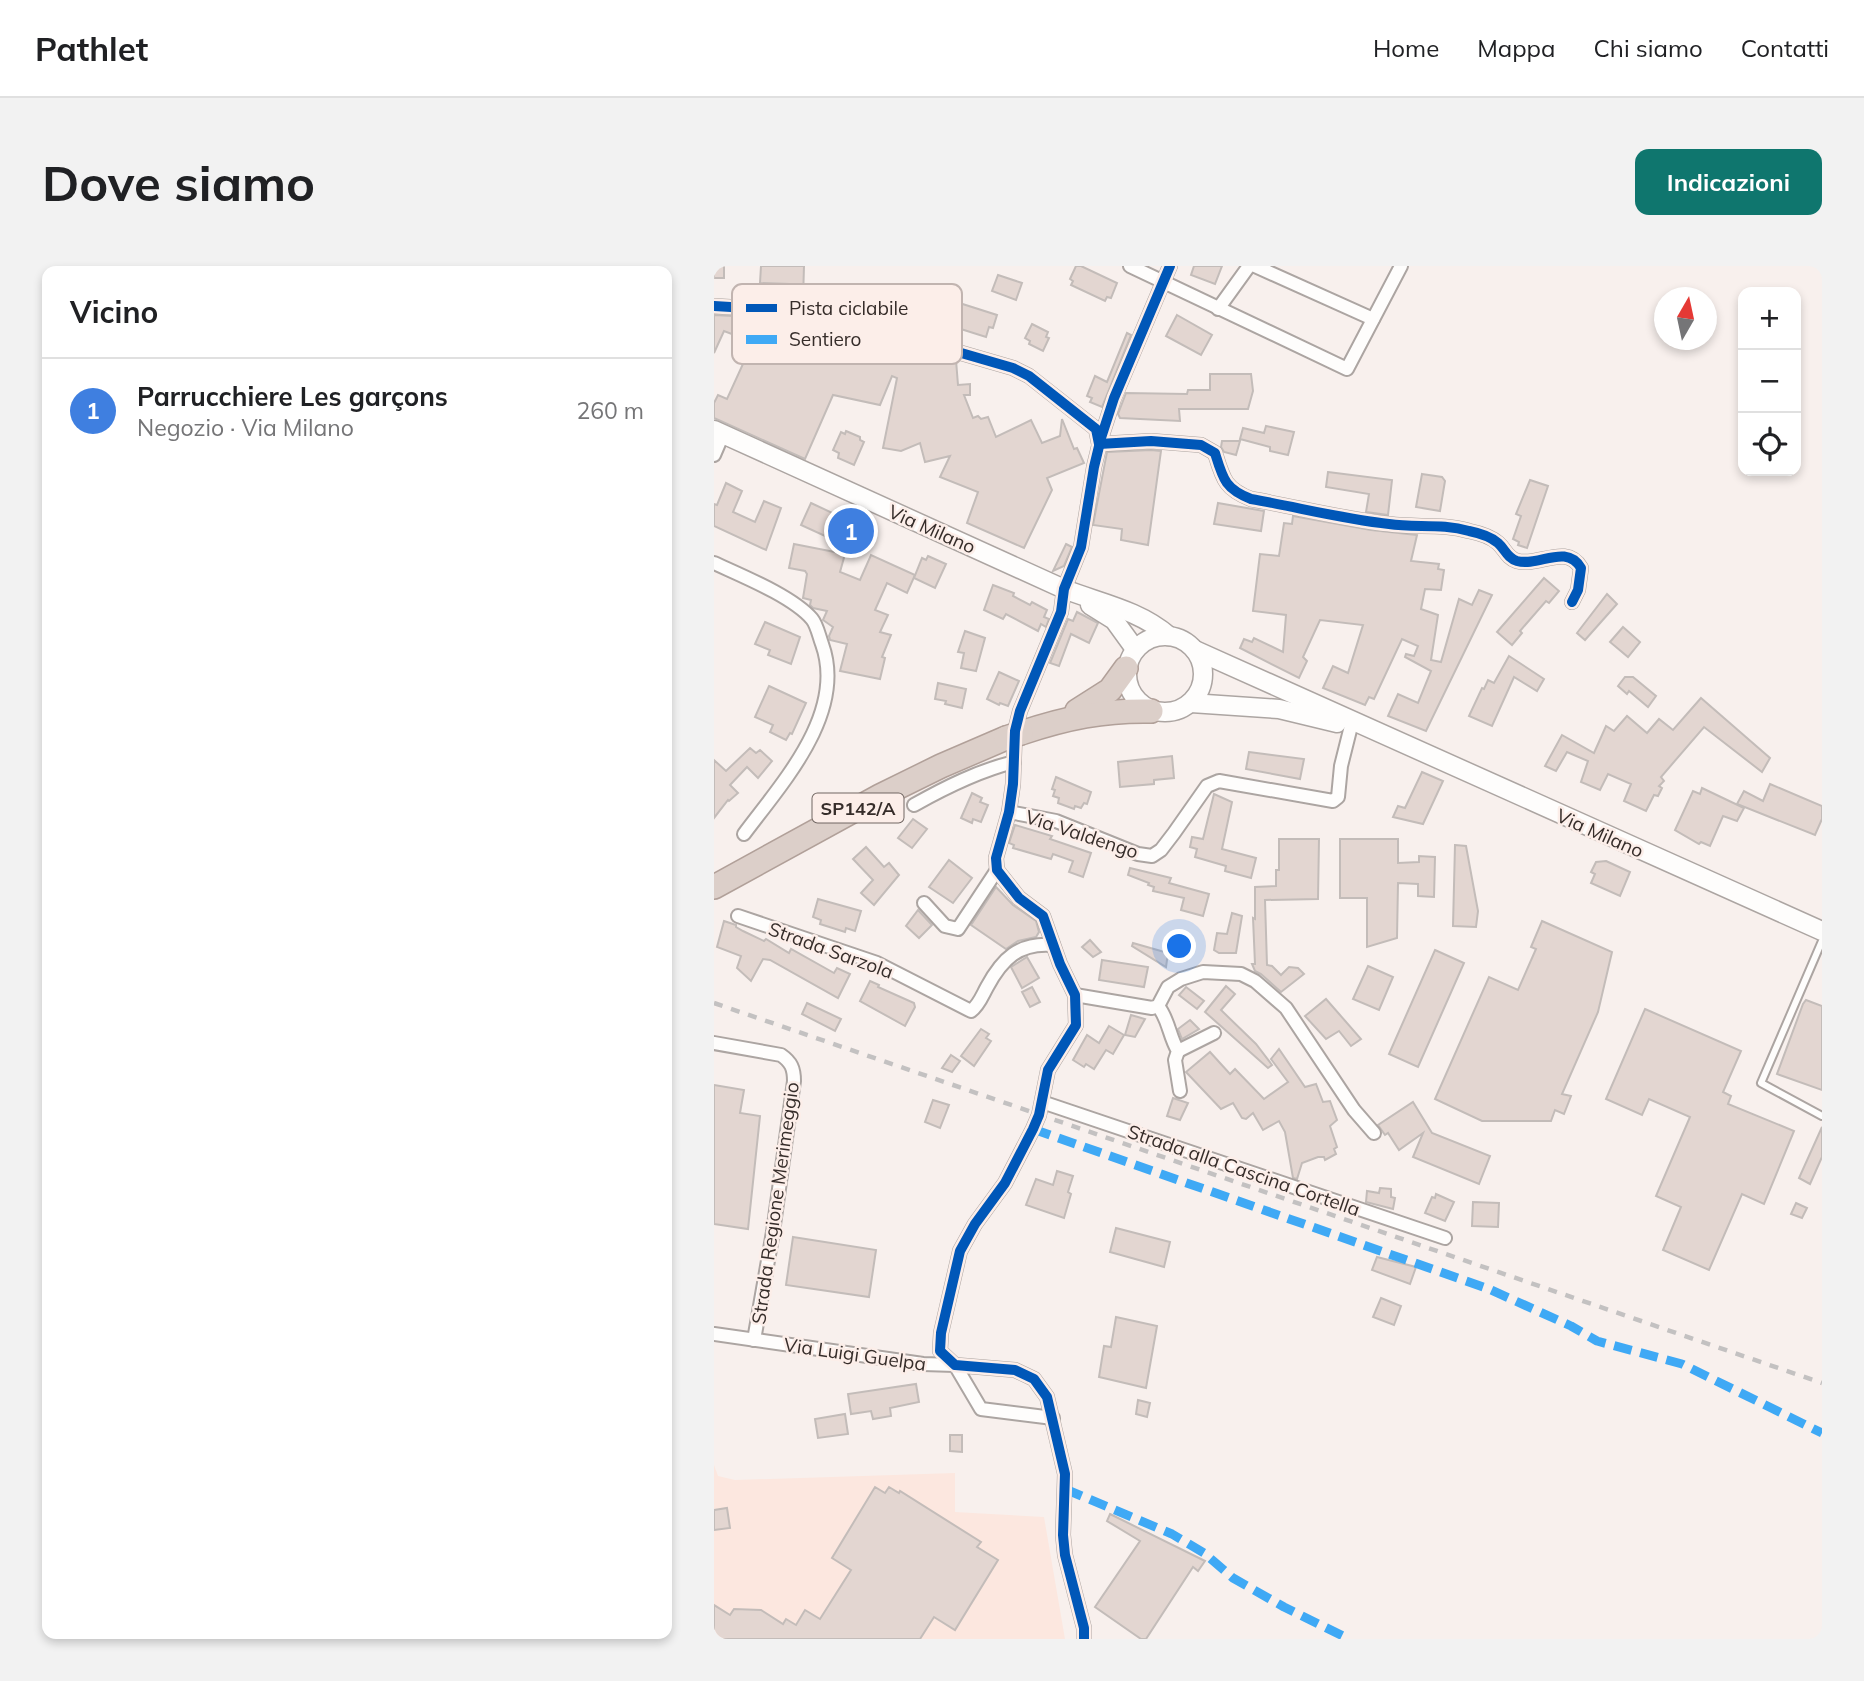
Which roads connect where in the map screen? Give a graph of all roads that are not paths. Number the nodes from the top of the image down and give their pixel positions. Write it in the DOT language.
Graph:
graph roads {
  1 [pos="1130,266"];
  2 [pos="1170,266"];
  3 [pos="1249,266"];
  4 [pos="1255,266"];
  5 [pos="1401,266"];
  6 [pos="1165,282"];
  7 [pos="714,306"];
  8 [pos="732,307"];
  9 [pos="1218,309"];
  10 [pos="1373,319"];
  11 [pos="962,353"];
  12 [pos="718,432"];
  13 [pos="1099,444"];
  14 [pos="714,455"];
  15 [pos="714,563"];
  16 [pos="1069,591"];
  17 [pos="1572,602"];
  18 [pos="1169,636"];
  19 [pos="1195,650"];
  20 [pos="1130,659"];
  21 [pos="1191,703"];
  22 [pos="1152,710"];
  23 [pos="1062,720"];
  24 [pos="1351,726"];
  25 [pos="1378,733"];
  26 [pos="1014,762"];
  27 [pos="914,805"];
  28 [pos="1009,812"];
  29 [pos="744,834"];
  30 [pos="997,870"];
  31 [pos="714,887"];
  32 [pos="923,903"];
  33 [pos="738,916"];
  34 [pos="1822,930"];
  35 [pos="1822,940"];
  36 [pos="1054,945"];
  37 [pos="1814,961"];
  38 [pos="1822,965"];
  39 [pos="1075,995"];
  40 [pos="1158,1006"];
  41 [pos="1214,1033"];
  42 [pos="714,1042"];
  43 [pos="1178,1051"];
  44 [pos="1180,1091"];
  45 [pos="1042,1102"];
  46 [pos="1822,1116"];
  47 [pos="1374,1133"];
  48 [pos="1445,1238"];
  49 [pos="714,1334"];
  50 [pos="754,1340"];
  51 [pos="955,1365"];
  52 [pos="1053,1418"];
  53 [pos="1084,1639"];
  1 -- 6 [label="street"];
  2 -- 6 [label="street"];
  3 -- 9 [label="street"];
  4 -- 10 [label="street"];
  5 -- 10 [label="street"];
  6 -- 9 [label="street"];
  6 -- 13 [label="street"];
  7 -- 8 [label="street"];
  9 -- 10 [label="street"];
  11 -- 13 [label="street"];
  12 -- 14 [label="street"];
  12 -- 16 [label="main road, Via Milano"];
  13 -- 16 [label="street"];
  13 -- 17 [label="street"];
  15 -- 29 [label="street"];
  16 -- 18 [label="main road, Via Milano"];
  16 -- 20 [label="main road, Via Milano"];
  16 -- 26 [label="street"];
  18 -- 19 [label="main road"];
  18 -- 20 [label="main road"];
  19 -- 21 [label="main road"];
  19 -- 25 [label="main road, Via Milano"];
  20 -- 22 [label="main road"];
  20 -- 23 [label="highway, SP142/A"];
  21 -- 22 [label="main road"];
  21 -- 24 [label="main road, Via Milano"];
  22 -- 23 [label="highway, SP142/A"];
  23 -- 31 [label="highway, SP142/A"];
  24 -- 25 [label="main road, Via Milano"];
  24 -- 28 [label="street, Via Valdengo"];
  25 -- 34 [label="main road, Via Milano"];
  26 -- 27 [label="street"];
  26 -- 28 [label="street"];
  28 -- 30 [label="street"];
  30 -- 32 [label="street"];
  30 -- 36 [label="street"];
  33 -- 36 [label="street, Strada Sarzola"];
  35 -- 37 [label="lane"];
  36 -- 39 [label="street"];
  37 -- 38 [label="lane"];
  37 -- 46 [label="lane"];
  39 -- 40 [label="street"];
  39 -- 45 [label="street"];
  40 -- 43 [label="street"];
  40 -- 47 [label="street"];
  41 -- 43 [label="street"];
  42 -- 50 [label="street, Strada Regione Merimeggio"];
  43 -- 44 [label="street"];
  45 -- 48 [label="street, Strada alla Cascina Cortella"];
  45 -- 51 [label="street"];
  49 -- 50 [label="street, Via Luigi Guelpa"];
  50 -- 51 [label="street, Via Luigi Guelpa"];
  51 -- 52 [label="street"];
  51 -- 52 [label="street"];
  52 -- 53 [label="street"];
}
